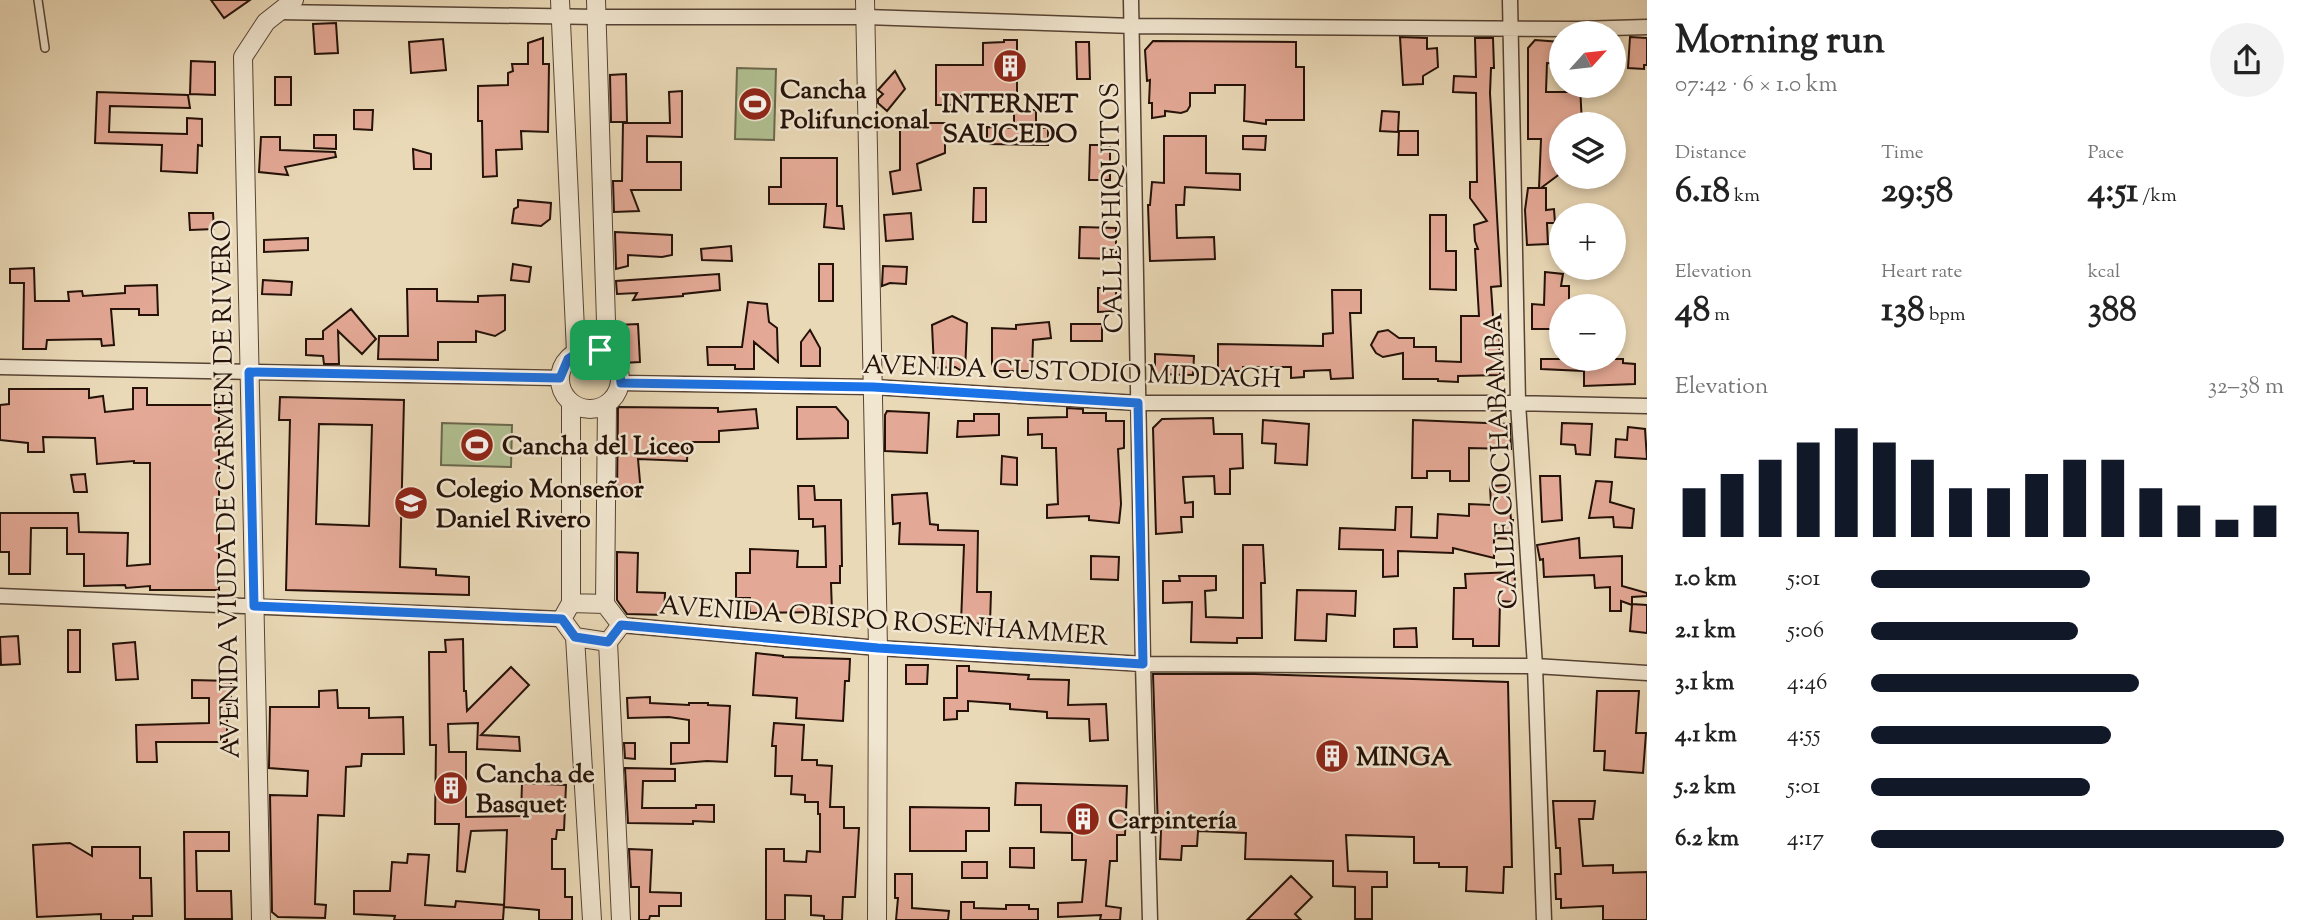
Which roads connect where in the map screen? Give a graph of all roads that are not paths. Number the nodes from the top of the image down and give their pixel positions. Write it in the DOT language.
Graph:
graph roads {
  1 [pos="38,0"];
  2 [pos="294,0"];
  3 [pos="1131,0"];
  4 [pos="1510,0"];
  5 [pos="561,8"];
  6 [pos="597,9"];
  7 [pos="866,9"];
  8 [pos="278,12"];
  9 [pos="1133,26"];
  10 [pos="1647,27"];
  11 [pos="1510,29"];
  12 [pos="45,48"];
  13 [pos="576,352"];
  14 [pos="607,354"];
  15 [pos="0,368"];
  16 [pos="249,372"];
  17 [pos="560,378"];
  18 [pos="621,383"];
  19 [pos="873,387"];
  20 [pos="571,403"];
  21 [pos="1138,403"];
  22 [pos="1518,403"];
  23 [pos="607,405"];
  24 [pos="1647,406"];
  25 [pos="0,596"];
  26 [pos="605,604"];
  27 [pos="254,606"];
  28 [pos="566,611"];
  29 [pos="621,625"];
  30 [pos="575,637"];
  31 [pos="608,642"];
  32 [pos="878,648"];
  33 [pos="1143,664"];
  34 [pos="1535,666"];
  35 [pos="1647,673"];
  36 [pos="261,920"];
  37 [pos="592,920"];
  38 [pos="621,920"];
  39 [pos="877,920"];
  40 [pos="1150,920"];
  41 [pos="1544,920"];
  1 -- 12 [label="lane"];
  2 -- 8 [label="street"];
  3 -- 9 [label="street, CALLE CHIQUITOS"];
  4 -- 11 [label="street, CALLE COCHABAMBA"];
  5 -- 6 [label="street"];
  5 -- 8 [label="street"];
  5 -- 13 [label="street"];
  6 -- 7 [label="street"];
  6 -- 14 [label="street"];
  7 -- 9 [label="street"];
  7 -- 19 [label="street"];
  8 -- 16 [label="street, AVENIDA VIUDA DE CARMEN DE RIVERO"];
  9 -- 11 [label="street"];
  9 -- 21 [label="street, CALLE CHIQUITOS"];
  10 -- 11 [label="street"];
  11 -- 22 [label="street, CALLE COCHABAMBA"];
  13 -- 14 [label="street"];
  13 -- 17 [label="street"];
  14 -- 18 [label="street"];
  15 -- 16 [label="street"];
  16 -- 17 [label="street"];
  16 -- 27 [label="street, AVENIDA VIUDA DE CARMEN DE RIVERO"];
  17 -- 20 [label="street"];
  18 -- 19 [label="street, AVENIDA CUSTODIO MIDDAGH"];
  18 -- 23 [label="street"];
  19 -- 21 [label="street, AVENIDA CUSTODIO MIDDAGH"];
  19 -- 32 [label="street"];
  20 -- 23 [label="street"];
  20 -- 28 [label="street"];
  21 -- 22 [label="street, AVENIDA CUSTODIO MIDDAGH"];
  21 -- 33 [label="street, CALLE CHIQUITOS"];
  22 -- 24 [label="street, AVENIDA CUSTODIO MIDDAGH"];
  22 -- 34 [label="street, CALLE COCHABAMBA"];
  23 -- 26 [label="street"];
  25 -- 27 [label="street"];
  26 -- 28 [label="street"];
  26 -- 29 [label="street"];
  27 -- 28 [label="street"];
  27 -- 36 [label="street, AVENIDA VIUDA DE CARMEN DE RIVERO"];
  28 -- 30 [label="street"];
  29 -- 31 [label="street"];
  29 -- 32 [label="street, AVENIDA OBISPO ROSENHAMMER"];
  30 -- 31 [label="street"];
  30 -- 37 [label="street"];
  31 -- 38 [label="street"];
  32 -- 33 [label="street, AVENIDA OBISPO ROSENHAMMER"];
  32 -- 39 [label="street"];
  33 -- 34 [label="street, AVENIDA OBISPO ROSENHAMMER"];
  33 -- 40 [label="street, CALLE CHIQUITOS"];
  34 -- 35 [label="street, AVENIDA OBISPO ROSENHAMMER"];
  34 -- 41 [label="street, CALLE COCHABAMBA"];
}
